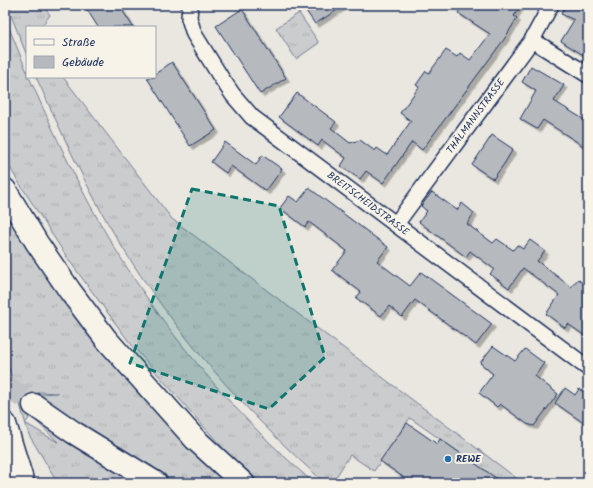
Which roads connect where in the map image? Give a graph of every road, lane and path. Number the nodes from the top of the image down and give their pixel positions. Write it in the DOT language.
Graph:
graph roads {
  1 [pos="190,5"];
  2 [pos="551,5"];
  3 [pos="532,40"];
  4 [pos="588,74"];
  5 [pos="5,190"];
  6 [pos="396,224"];
  7 [pos="588,368"];
  8 [pos="34,405"];
  9 [pos="5,424"];
  10 [pos="23,483"];
  11 [pos="156,483"];
  12 [pos="243,483"];
  1 -- 6 [label="street, BREITSCHEIDSTRASSE"];
  2 -- 3 [label="street, THÄLMANNSTRASSE"];
  3 -- 4 [label="street"];
  3 -- 6 [label="street, THÄLMANNSTRASSE"];
  5 -- 12 [label="highway"];
  6 -- 7 [label="street, BREITSCHEIDSTRASSE"];
  8 -- 11 [label="highway"];
  9 -- 10 [label="highway"];
}
